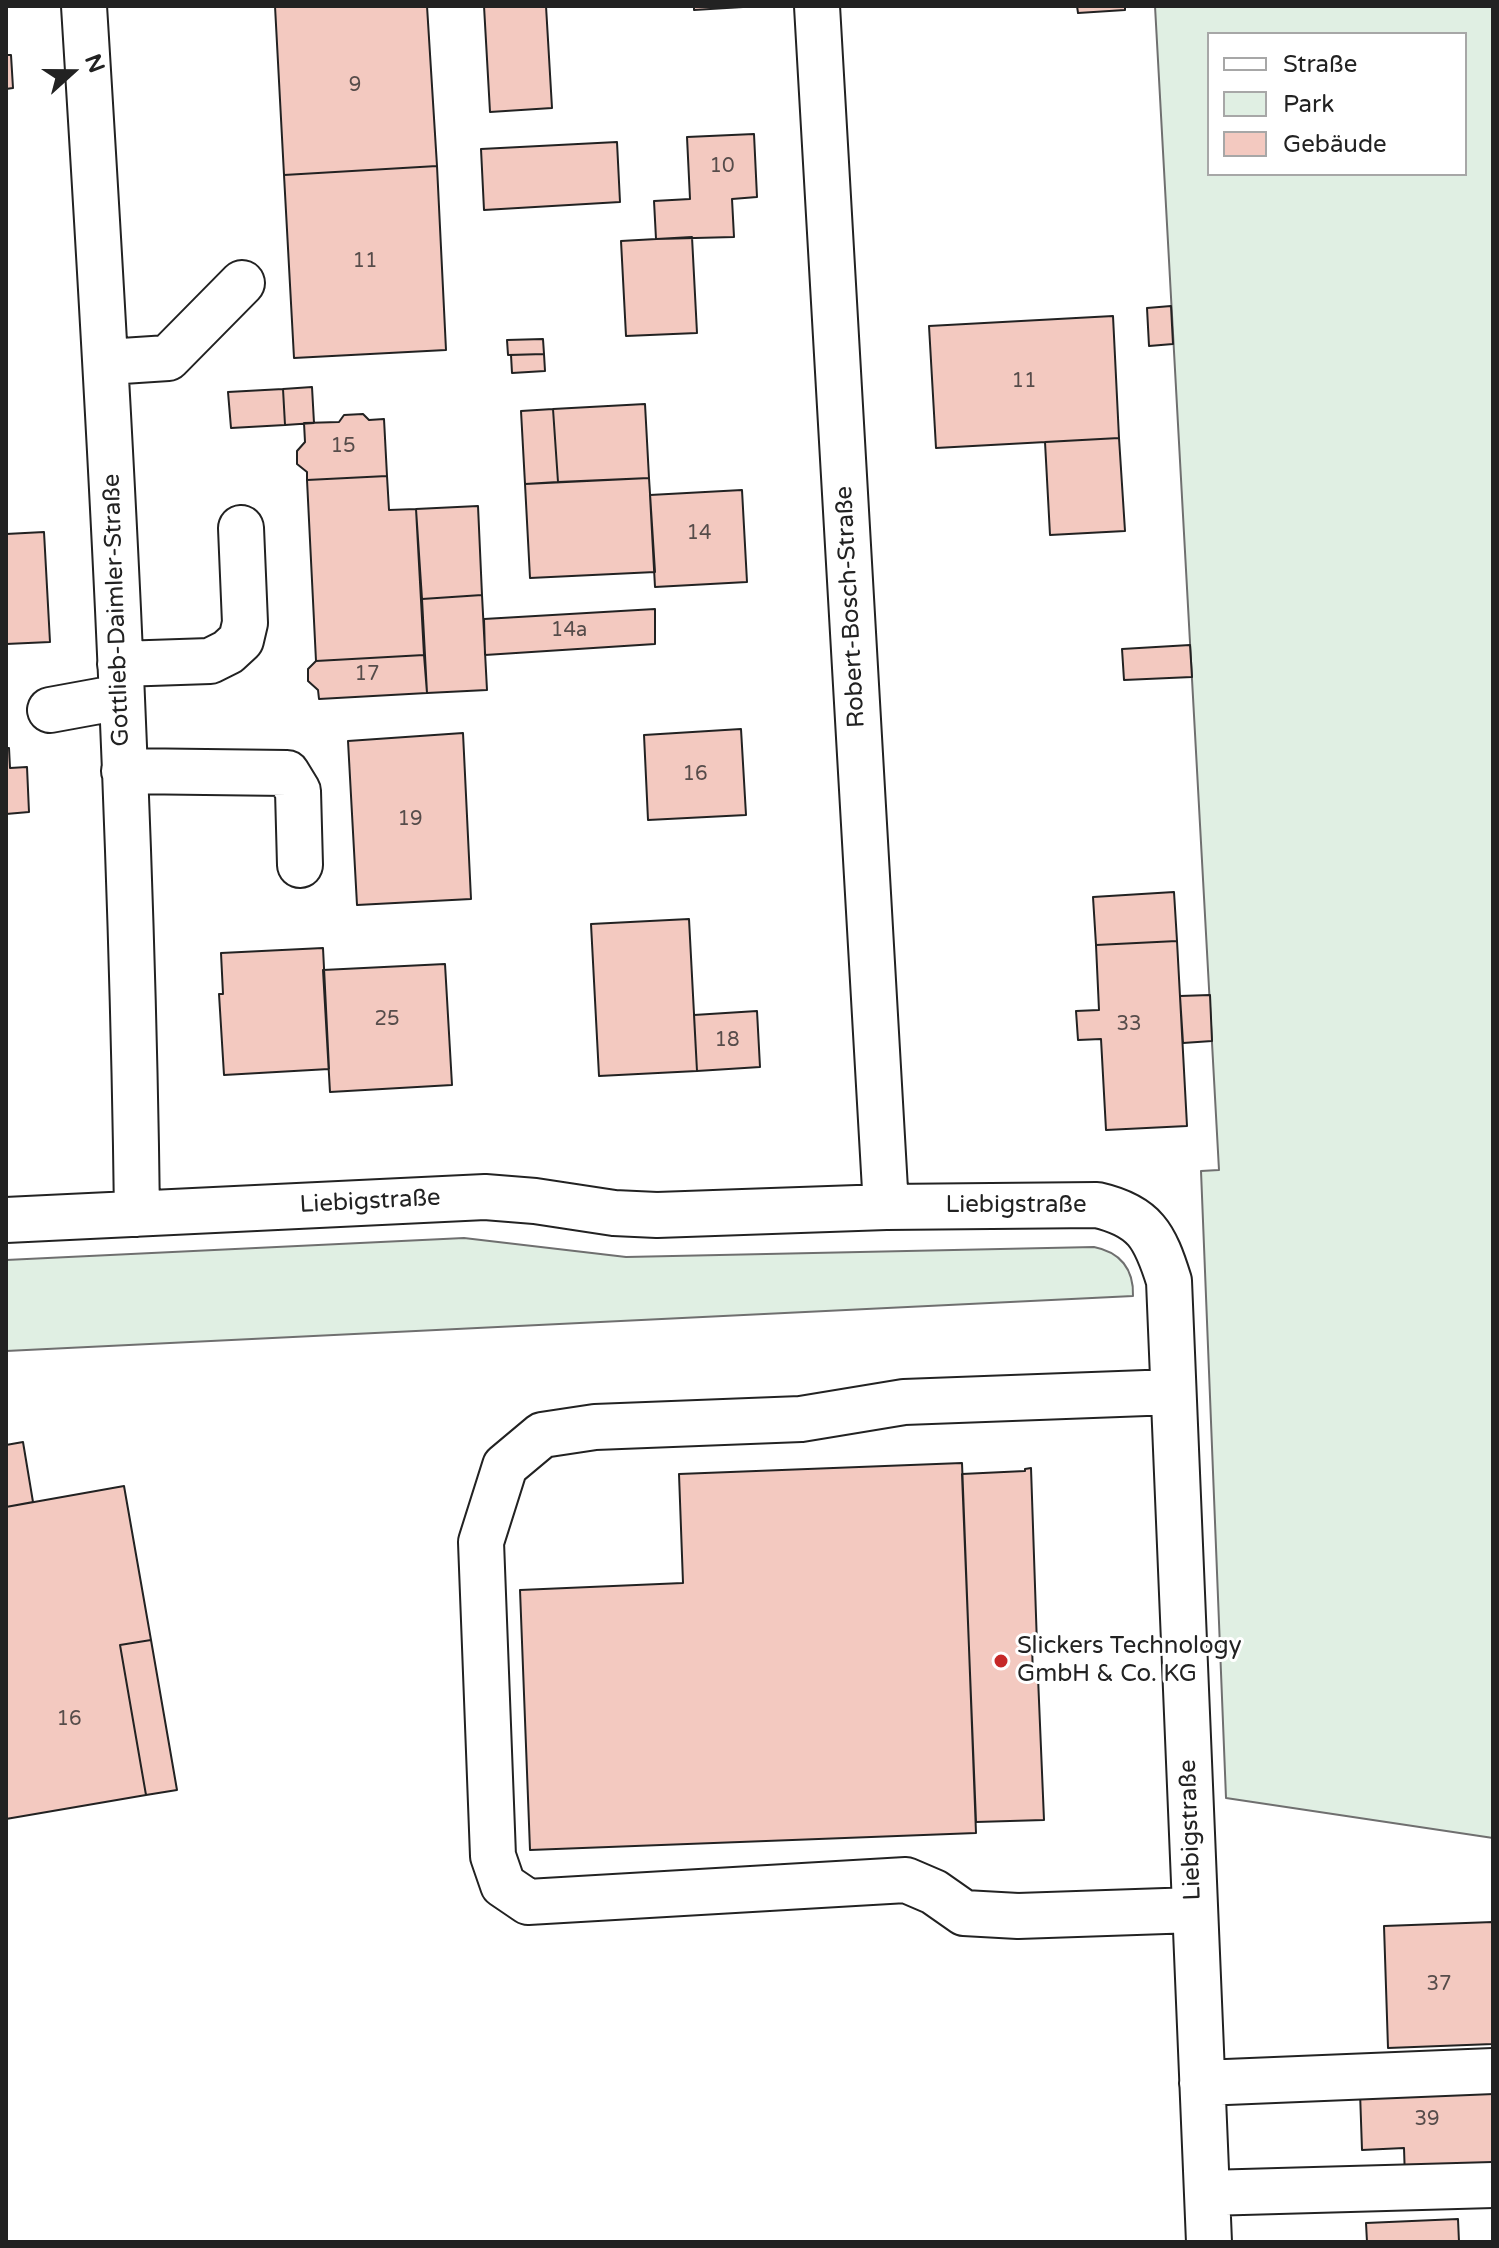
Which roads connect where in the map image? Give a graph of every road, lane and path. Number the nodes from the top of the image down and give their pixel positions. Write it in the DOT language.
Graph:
graph roads {
  1 [pos="84,6"];
  2 [pos="817,6"];
  3 [pos="242,283"];
  4 [pos="107,362"];
  5 [pos="241,528"];
  6 [pos="120,681"];
  7 [pos="50,710"];
  8 [pos="124,771"];
  9 [pos="300,865"];
  10 [pos="886,1207"];
  11 [pos="137,1214"];
  12 [pos="6,1220"];
  13 [pos="1173,1392"];
  14 [pos="1195,1910"];
  15 [pos="1493,2071"];
  16 [pos="1202,2083"];
  17 [pos="1493,2185"];
  18 [pos="1207,2193"];
  19 [pos="1209,2242"];
  1 -- 4 [label="street, Gottlieb-Daimler-Straße"];
  2 -- 10 [label="street, Robert-Bosch-Straße"];
  3 -- 4 [label="street"];
  4 -- 6 [label="street, Gottlieb-Daimler-Straße"];
  5 -- 6 [label="street"];
  6 -- 7 [label="street"];
  6 -- 8 [label="street, Gottlieb-Daimler-Straße"];
  8 -- 9 [label="street"];
  8 -- 11 [label="street, Gottlieb-Daimler-Straße"];
  10 -- 11 [label="street, Liebigstraße"];
  10 -- 13 [label="street, Liebigstraße"];
  11 -- 12 [label="street, Liebigstraße"];
  13 -- 14 [label="street, Liebigstraße"];
  13 -- 14 [label="street"];
  14 -- 16 [label="street, Liebigstraße"];
  15 -- 16 [label="street"];
  16 -- 18 [label="street, Liebigstraße"];
  17 -- 18 [label="street"];
  18 -- 19 [label="street, Liebigstraße"];
}
